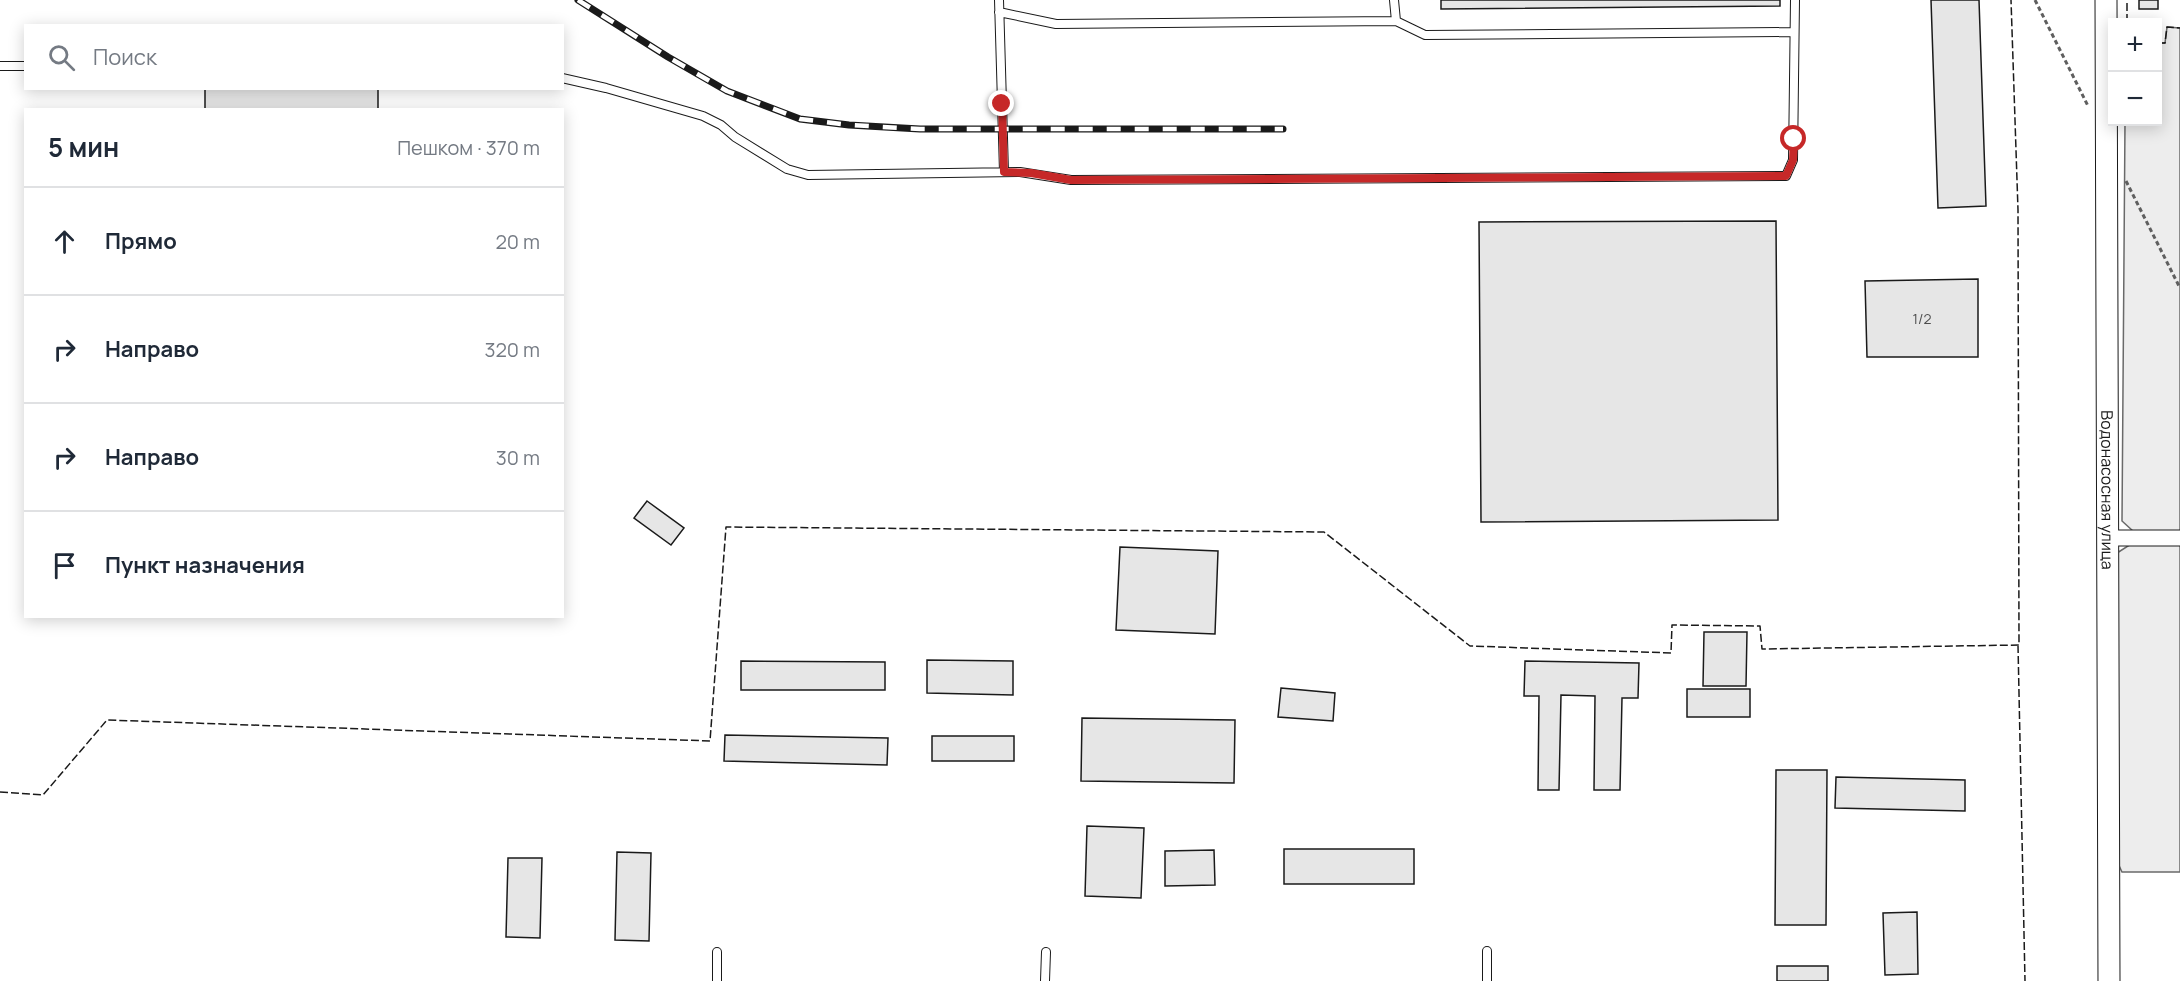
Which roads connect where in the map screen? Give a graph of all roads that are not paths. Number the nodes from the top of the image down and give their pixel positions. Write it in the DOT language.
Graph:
graph roads {
  1 [pos="999,0"];
  2 [pos="1394,0"];
  3 [pos="1795,0"];
  4 [pos="2106,0"];
  5 [pos="999,12"];
  6 [pos="1395,21"];
  7 [pos="1794,32"];
  8 [pos="0,66"];
  9 [pos="24,66"];
  10 [pos="564,78"];
  11 [pos="1004,172"];
  12 [pos="2108,538"];
  13 [pos="2180,538"];
  14 [pos="1046,951"];
  15 [pos="1487,951"];
  16 [pos="717,952"];
  17 [pos="717,981"];
  18 [pos="1045,981"];
  19 [pos="1487,981"];
  20 [pos="2109,981"];
  1 -- 5 [label="lane"];
  2 -- 6 [label="lane"];
  3 -- 7 [label="lane"];
  4 -- 12 [label="street, Водонасосная улица"];
  5 -- 6 [label="lane"];
  5 -- 11 [label="lane"];
  6 -- 7 [label="lane"];
  7 -- 11 [label="lane"];
  8 -- 9 [label="lane"];
  10 -- 11 [label="lane"];
  12 -- 13 [label="street"];
  12 -- 20 [label="street, Водонасосная улица"];
  14 -- 18 [label="lane"];
  15 -- 19 [label="lane"];
  16 -- 17 [label="lane"];
}
